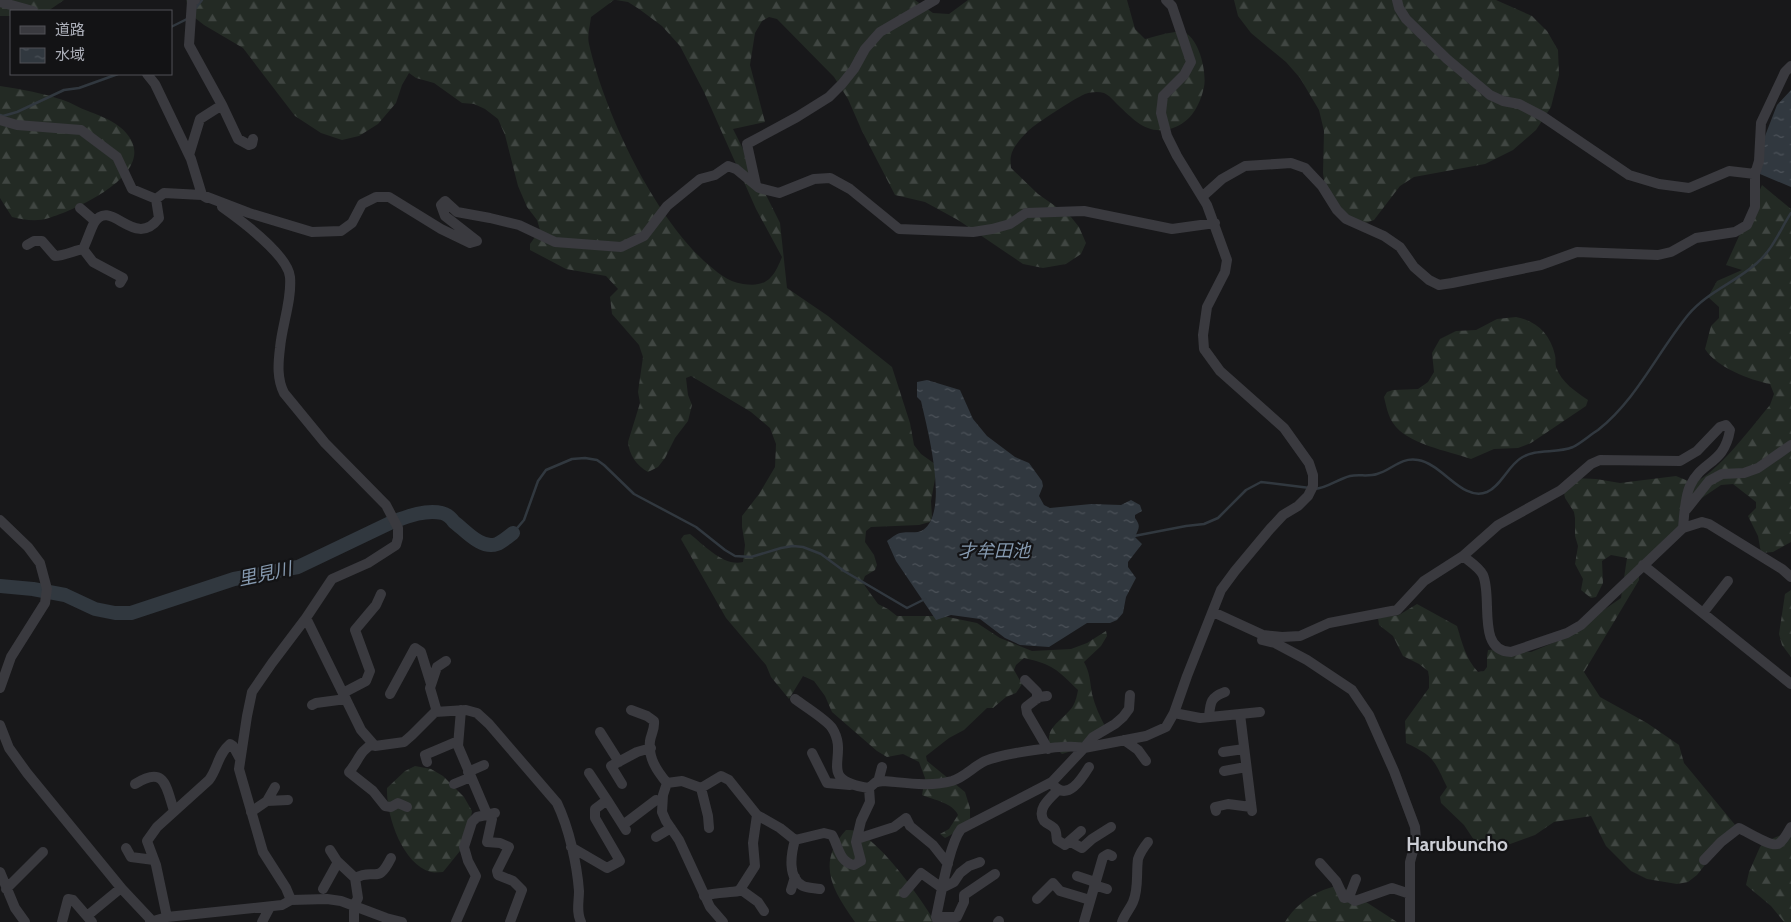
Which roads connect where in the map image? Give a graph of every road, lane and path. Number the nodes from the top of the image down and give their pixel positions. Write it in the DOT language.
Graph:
graph roads {
  1 [pos="194,0"];
  2 [pos="935,0"];
  3 [pos="1166,0"];
  4 [pos="1397,0"];
  5 [pos="0,2"];
  6 [pos="29,10"];
  7 [pos="1791,66"];
  8 [pos="148,75"];
  9 [pos="222,105"];
  10 [pos="0,120"];
  11 [pos="253,139"];
  12 [pos="189,155"];
  13 [pos="1755,174"];
  14 [pos="756,186"];
  15 [pos="202,195"];
  16 [pos="1202,197"];
  17 [pos="156,199"];
  18 [pos="80,208"];
  19 [pos="95,221"];
  20 [pos="1215,223"];
  21 [pos="27,245"];
  22 [pos="83,249"];
  23 [pos="120,283"];
  24 [pos="1791,445"];
  25 [pos="1685,511"];
  26 [pos="0,520"];
  27 [pos="1683,528"];
  28 [pos="1463,556"];
  29 [pos="1643,565"];
  30 [pos="1791,576"];
  31 [pos="1728,581"];
  32 [pos="377,596"];
  33 [pos="1213,612"];
  34 [pos="1703,613"];
  35 [pos="306,618"];
  36 [pos="1247,629"];
  37 [pos="446,661"];
  38 [pos="1025,680"];
  39 [pos="431,684"];
  40 [pos="1791,684"];
  41 [pos="0,688"];
  42 [pos="1225,692"];
  43 [pos="390,694"];
  44 [pos="1130,695"];
  45 [pos="344,696"];
  46 [pos="795,699"];
  47 [pos="312,705"];
  48 [pos="461,710"];
  49 [pos="631,710"];
  50 [pos="437,712"];
  51 [pos="1260,712"];
  52 [pos="1174,713"];
  53 [pos="1240,714"];
  54 [pos="1209,717"];
  55 [pos="0,725"];
  56 [pos="600,732"];
  57 [pos="1124,740"];
  58 [pos="458,741"];
  59 [pos="373,744"];
  60 [pos="651,748"];
  61 [pos="1084,748"];
  62 [pos="1048,749"];
  63 [pos="1244,749"];
  64 [pos="1223,752"];
  65 [pos="812,753"];
  66 [pos="425,755"];
  67 [pos="240,759"];
  68 [pos="1146,761"];
  69 [pos="618,762"];
  70 [pos="484,765"];
  71 [pos="882,767"];
  72 [pos="1089,768"];
  73 [pos="1246,768"];
  74 [pos="1224,771"];
  75 [pos="589,773"];
  76 [pos="470,774"];
  77 [pos="666,783"];
  78 [pos="135,784"];
  79 [pos="454,784"];
  80 [pos="622,784"];
  81 [pos="873,785"];
  82 [pos="853,786"];
  83 [pos="1054,786"];
  84 [pos="275,787"];
  85 [pos="701,788"];
  86 [pos="288,800"];
  87 [pos="607,800"];
  88 [pos="656,800"];
  89 [pos="267,801"];
  90 [pos="404,803"];
  91 [pos="174,811"];
  92 [pos="1216,811"];
  93 [pos="251,812"];
  94 [pos="491,815"];
  95 [pos="757,815"];
  96 [pos="1111,827"];
  97 [pos="1791,827"];
  98 [pos="671,828"];
  99 [pos="709,828"];
  100 [pos="1080,832"];
  101 [pos="656,837"];
  102 [pos="857,838"];
  103 [pos="795,840"];
  104 [pos="1071,842"];
  105 [pos="1148,842"];
  106 [pos="571,847"];
  107 [pos="126,848"];
  108 [pos="330,850"];
  109 [pos="43,852"];
  110 [pos="1112,856"];
  111 [pos="391,858"];
  112 [pos="154,860"];
  113 [pos="1704,860"];
  114 [pos="338,862"];
  115 [pos="980,862"];
  116 [pos="1320,863"];
  117 [pos="948,864"];
  118 [pos="0,872"];
  119 [pos="995,874"];
  120 [pos="1077,876"];
  121 [pos="794,877"];
  122 [pos="355,878"];
  123 [pos="1356,879"];
  124 [pos="1095,884"];
  125 [pos="6,888"];
  126 [pos="121,888"];
  127 [pos="942,888"];
  128 [pos="323,889"];
  129 [pos="740,889"];
  130 [pos="820,889"];
  131 [pos="1107,889"];
  132 [pos="791,890"];
  133 [pos="904,894"];
  134 [pos="1410,894"];
  135 [pos="704,896"];
  136 [pos="1349,897"];
  137 [pos="1036,899"];
  138 [pos="291,900"];
  139 [pos="1090,900"];
  140 [pos="764,905"];
  141 [pos="354,906"];
  142 [pos="270,907"];
  143 [pos="167,917"];
  144 [pos="90,919"];
  145 [pos="937,919"];
  146 [pos="354,921"];
  147 [pos="25,922"];
  148 [pos="62,922"];
  149 [pos="151,922"];
  150 [pos="262,922"];
  151 [pos="402,922"];
  152 [pos="456,922"];
  153 [pos="510,922"];
  154 [pos="581,922"];
  155 [pos="723,922"];
  156 [pos="1084,922"];
  157 [pos="1122,922"];
  158 [pos="1410,922"];
  1 -- 9 [label="street"];
  2 -- 14 [label="street"];
  3 -- 16 [label="street"];
  4 -- 13 [label="street"];
  5 -- 6 [label="street"];
  7 -- 13 [label="street"];
  8 -- 12 [label="street"];
  9 -- 11 [label="street"];
  9 -- 12 [label="street"];
  10 -- 17 [label="street"];
  12 -- 15 [label="street"];
  13 -- 16 [label="street"];
  14 -- 15 [label="street"];
  14 -- 20 [label="street"];
  15 -- 17 [label="street"];
  15 -- 35 [label="street"];
  16 -- 20 [label="street"];
  17 -- 19 [label="street"];
  18 -- 19 [label="street"];
  19 -- 22 [label="street"];
  20 -- 33 [label="street"];
  21 -- 22 [label="street"];
  22 -- 23 [label="street"];
  24 -- 25 [label="street"];
  25 -- 27 [label="street"];
  25 -- 28 [label="street"];
  26 -- 41 [label="street"];
  27 -- 29 [label="street"];
  27 -- 30 [label="street"];
  28 -- 29 [label="street"];
  28 -- 36 [label="street"];
  29 -- 34 [label="street"];
  31 -- 34 [label="street"];
  32 -- 45 [label="street"];
  33 -- 36 [label="street"];
  33 -- 52 [label="street"];
  34 -- 40 [label="street"];
  35 -- 45 [label="street"];
  35 -- 67 [label="street"];
  36 -- 134 [label="street"];
  37 -- 39 [label="street"];
  38 -- 62 [label="street"];
  39 -- 43 [label="street"];
  39 -- 50 [label="street"];
  42 -- 54 [label="street"];
  44 -- 61 [label="street"];
  45 -- 47 [label="street"];
  45 -- 59 [label="street"];
  46 -- 82 [label="street"];
  48 -- 50 [label="street"];
  48 -- 58 [label="street"];
  48 -- 106 [label="street"];
  49 -- 60 [label="street"];
  50 -- 59 [label="street"];
  51 -- 53 [label="street"];
  52 -- 54 [label="street"];
  52 -- 57 [label="street"];
  53 -- 54 [label="street"];
  53 -- 63 [label="street"];
  55 -- 126 [label="street"];
  56 -- 69 [label="street"];
  57 -- 61 [label="street"];
  57 -- 68 [label="street"];
  58 -- 66 [label="street"];
  58 -- 76 [label="street"];
  59 -- 90 [label="street"];
  60 -- 69 [label="street"];
  60 -- 77 [label="street"];
  61 -- 62 [label="street"];
  61 -- 83 [label="street"];
  62 -- 81 [label="street"];
  63 -- 64 [label="street"];
  63 -- 73 [label="street"];
  65 -- 82 [label="street"];
  67 -- 91 [label="street"];
  67 -- 93 [label="street"];
  69 -- 80 [label="street"];
  70 -- 76 [label="street"];
  71 -- 81 [label="street"];
  72 -- 83 [label="street"];
  73 -- 74 [label="street"];
  73 -- 92 [label="street"];
  75 -- 87 [label="street"];
  76 -- 79 [label="street"];
  76 -- 94 [label="street"];
  77 -- 85 [label="street"];
  77 -- 98 [label="street"];
  78 -- 91 [label="street"];
  81 -- 82 [label="street"];
  81 -- 102 [label="street"];
  83 -- 104 [label="street"];
  83 -- 117 [label="street"];
  84 -- 89 [label="street"];
  85 -- 95 [label="street"];
  85 -- 99 [label="street"];
  86 -- 89 [label="street"];
  87 -- 88 [label="street"];
  87 -- 106 [label="street"];
  89 -- 93 [label="street"];
  91 -- 112 [label="street"];
  93 -- 138 [label="street"];
  94 -- 152 [label="street"];
  94 -- 153 [label="street"];
  95 -- 103 [label="street"];
  95 -- 129 [label="street"];
  96 -- 104 [label="street"];
  97 -- 113 [label="street"];
  98 -- 101 [label="street"];
  98 -- 135 [label="street"];
  100 -- 104 [label="street"];
  102 -- 103 [label="street"];
  102 -- 117 [label="street"];
  103 -- 121 [label="street"];
  105 -- 157 [label="street"];
  106 -- 154 [label="street"];
  107 -- 112 [label="street"];
  108 -- 114 [label="street"];
  109 -- 125 [label="street"];
  110 -- 124 [label="street"];
  111 -- 122 [label="street"];
  112 -- 143 [label="street"];
  114 -- 122 [label="street"];
  114 -- 128 [label="street"];
  115 -- 127 [label="street"];
  116 -- 136 [label="street"];
  117 -- 127 [label="street"];
  118 -- 125 [label="street"];
  119 -- 145 [label="street"];
  120 -- 124 [label="street"];
  121 -- 130 [label="street"];
  121 -- 132 [label="street"];
  122 -- 141 [label="street"];
  123 -- 136 [label="street"];
  124 -- 131 [label="street"];
  124 -- 139 [label="street"];
  125 -- 147 [label="street"];
  126 -- 144 [label="street"];
  126 -- 149 [label="street"];
  127 -- 133 [label="street"];
  127 -- 145 [label="street"];
  129 -- 135 [label="street"];
  129 -- 140 [label="street"];
  134 -- 136 [label="street"];
  134 -- 158 [label="street"];
  135 -- 155 [label="street"];
  137 -- 139 [label="street"];
  138 -- 141 [label="street"];
  138 -- 142 [label="street"];
  139 -- 156 [label="street"];
  141 -- 146 [label="street"];
  141 -- 151 [label="street"];
  142 -- 143 [label="street"];
  142 -- 150 [label="street"];
  143 -- 149 [label="street"];
  144 -- 148 [label="street"];
}
